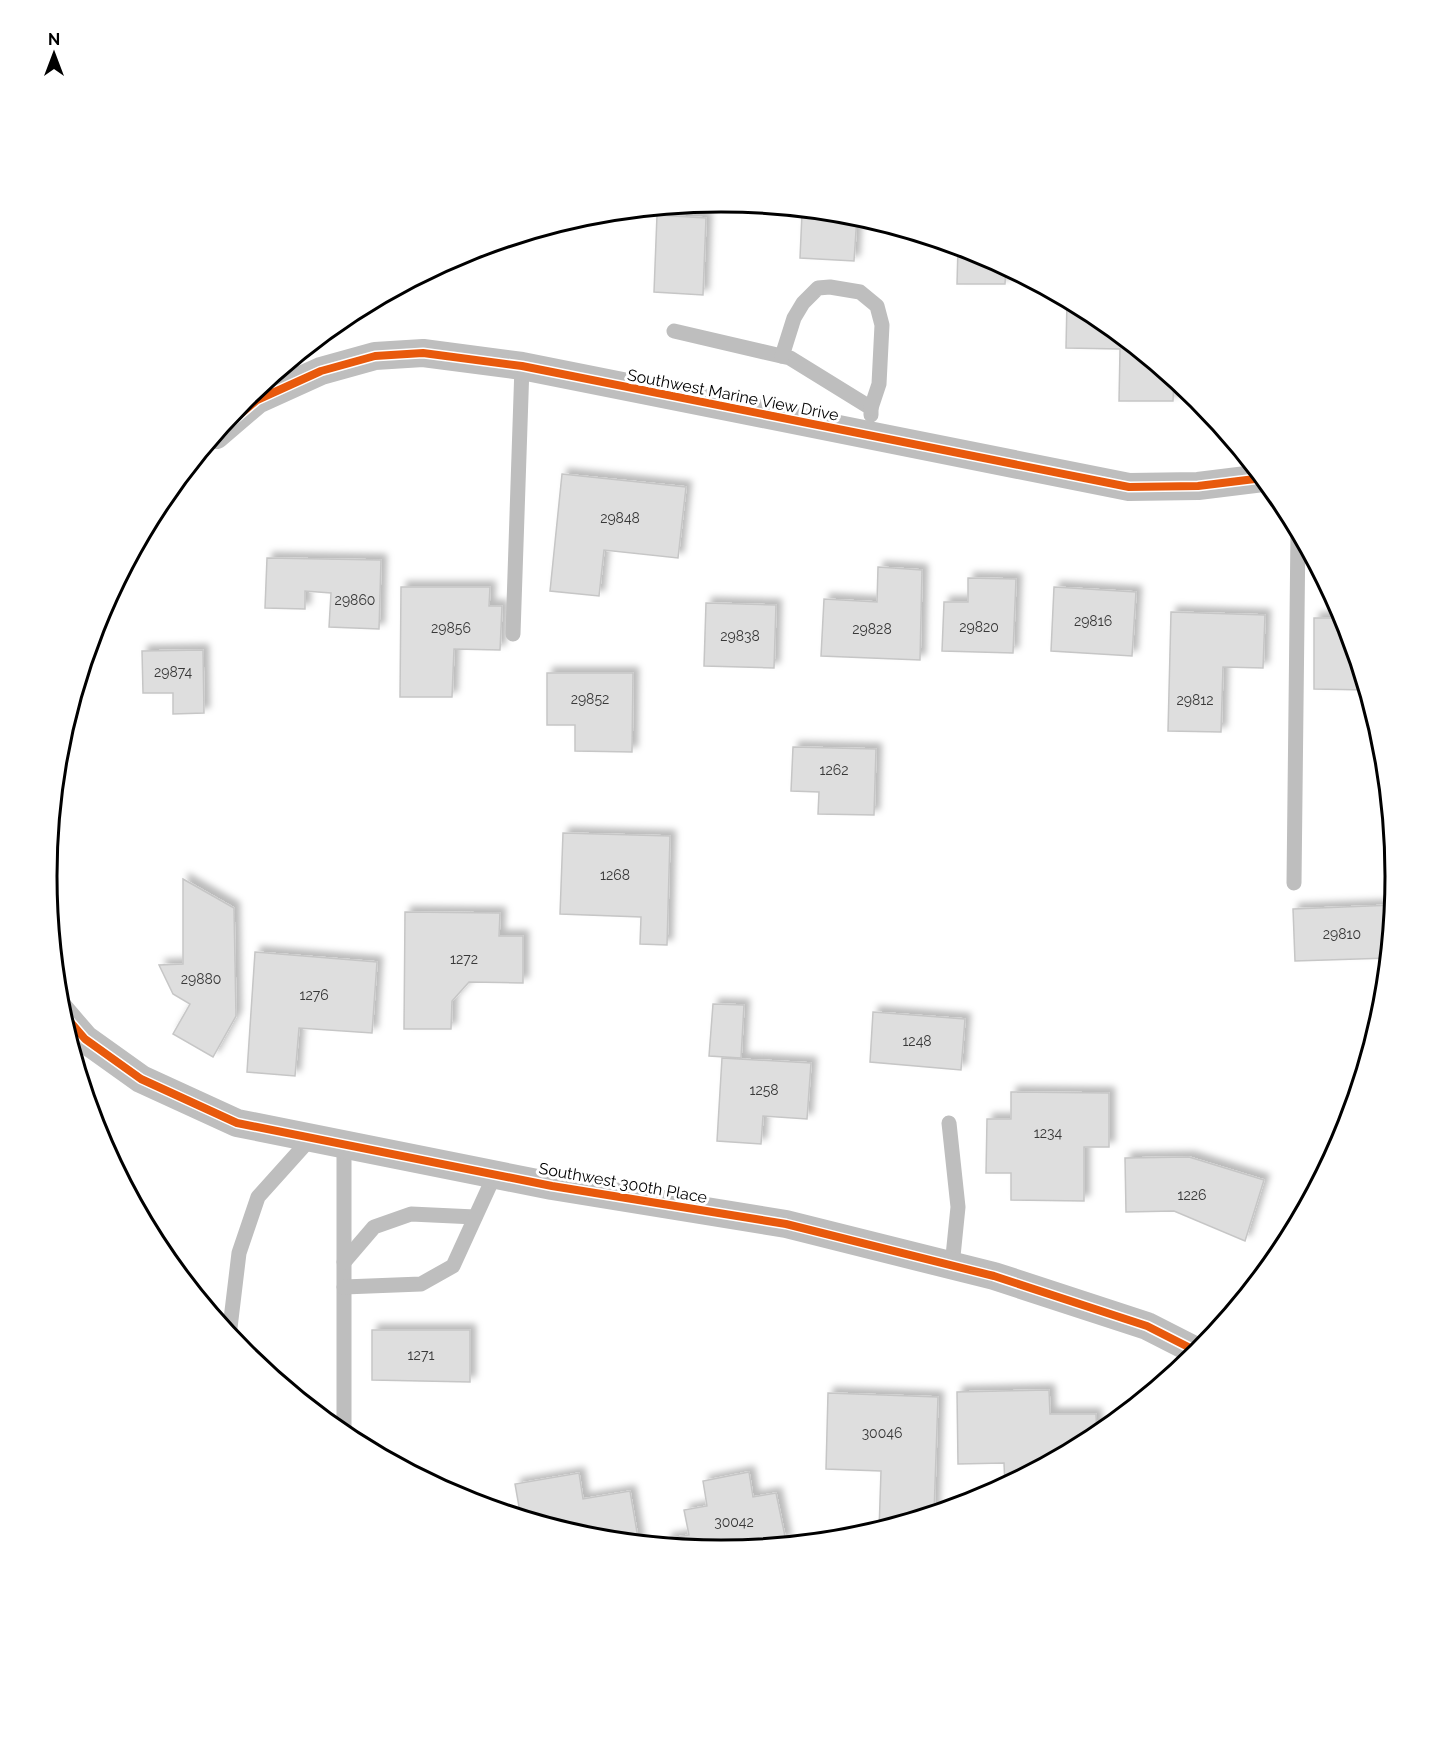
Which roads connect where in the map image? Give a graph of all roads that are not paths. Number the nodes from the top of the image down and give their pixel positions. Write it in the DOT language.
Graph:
graph roads {
  1 [pos="674,331"];
  2 [pos="782,356"];
  3 [pos="522,366"];
  4 [pos="262,397"];
  5 [pos="871,408"];
  6 [pos="871,436"];
  7 [pos="1254,479"];
  8 [pos="1298,546"];
  9 [pos="513,634"];
  10 [pos="1294,883"];
  11 [pos="75,1027"];
  12 [pos="949,1123"];
  13 [pos="311,1138"];
  14 [pos="344,1144"];
  15 [pos="495,1174"];
  16 [pos="475,1216"];
  17 [pos="344,1262"];
  18 [pos="952,1266"];
  19 [pos="344,1287"];
  20 [pos="231,1325"];
  21 [pos="1190,1348"];
  22 [pos="344,1424"];
  1 -- 2 [label="lane"];
  2 -- 5 [label="lane"];
  2 -- 5 [label="lane"];
  3 -- 4 [label="street, Southwest Marine View Drive"];
  3 -- 6 [label="street, Southwest Marine View Drive"];
  3 -- 9 [label="lane"];
  5 -- 6 [label="lane"];
  6 -- 7 [label="street, Southwest Marine View Drive"];
  8 -- 10 [label="lane"];
  11 -- 13 [label="street, Southwest 300th Place"];
  12 -- 18 [label="lane"];
  13 -- 14 [label="street, Southwest 300th Place"];
  13 -- 20 [label="lane"];
  14 -- 15 [label="street, Southwest 300th Place"];
  14 -- 17 [label="lane"];
  15 -- 16 [label="lane"];
  15 -- 18 [label="street, Southwest 300th Place"];
  16 -- 17 [label="lane"];
  16 -- 19 [label="lane"];
  17 -- 19 [label="lane"];
  18 -- 21 [label="street, Southwest 300th Place"];
  19 -- 22 [label="lane"];
}
